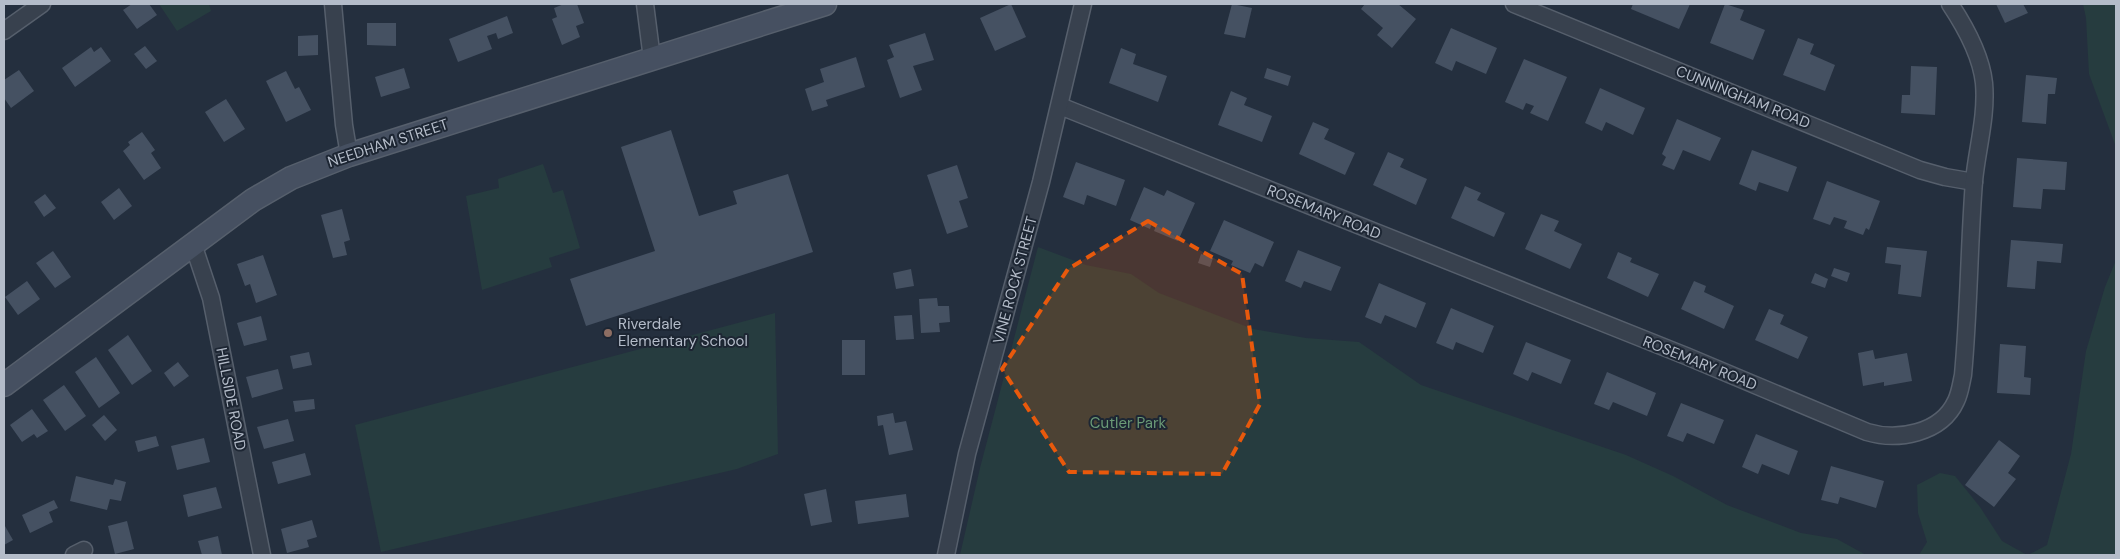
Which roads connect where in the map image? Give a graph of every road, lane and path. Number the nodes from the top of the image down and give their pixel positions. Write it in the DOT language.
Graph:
graph roads {
  1 [pos="42,4"];
  2 [pos="334,4"];
  3 [pos="645,4"];
  4 [pos="825,4"];
  5 [pos="1083,4"];
  6 [pos="1514,4"];
  7 [pos="1950,4"];
  8 [pos="4,31"];
  9 [pos="652,58"];
  10 [pos="1060,106"];
  11 [pos="349,155"];
  12 [pos="1974,182"];
  13 [pos="193,244"];
  14 [pos="4,385"];
  15 [pos="262,555"];
  16 [pos="946,555"];
  1 -- 8 [label="street"];
  2 -- 11 [label="street"];
  3 -- 9 [label="street"];
  4 -- 9 [label="main road, NEEDHAM STREET"];
  5 -- 10 [label="street, VINE ROCK STREET"];
  6 -- 12 [label="street, CUNNINGHAM ROAD"];
  7 -- 12 [label="street, ROSEMARY ROAD"];
  9 -- 11 [label="main road, NEEDHAM STREET"];
  10 -- 12 [label="street, ROSEMARY ROAD"];
  10 -- 16 [label="street, VINE ROCK STREET"];
  11 -- 13 [label="main road, NEEDHAM STREET"];
  13 -- 14 [label="main road, NEEDHAM STREET"];
  13 -- 15 [label="street, HILLSIDE ROAD"];
}
